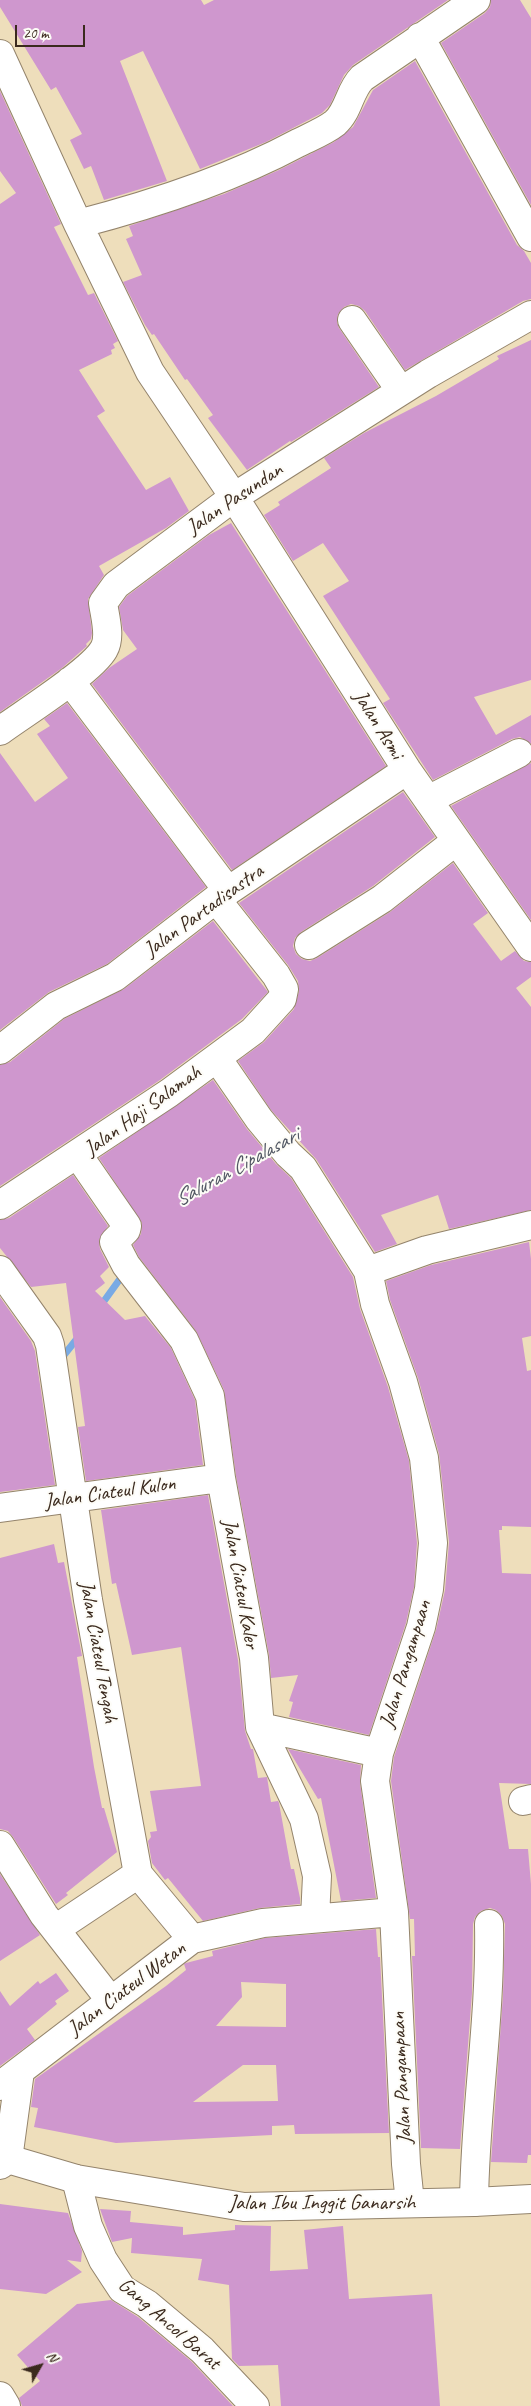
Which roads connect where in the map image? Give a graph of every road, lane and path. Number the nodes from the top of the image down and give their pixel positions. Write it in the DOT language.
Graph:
graph roads {
  1 [pos="476,0"];
  2 [pos="420,37"];
  3 [pos="0,54"];
  4 [pos="78,224"];
  5 [pos="531,237"];
  6 [pos="531,315"];
  7 [pos="352,320"];
  8 [pos="401,391"];
  9 [pos="234,497"];
  10 [pos="70,681"];
  11 [pos="0,731"];
  12 [pos="519,753"];
  13 [pos="407,770"];
  14 [pos="428,800"];
  15 [pos="456,841"];
  16 [pos="222,895"];
  17 [pos="309,945"];
  18 [pos="531,947"];
  19 [pos="0,1050"];
  20 [pos="217,1058"];
  21 [pos="78,1155"];
  22 [pos="0,1205"];
  23 [pos="531,1225"];
  24 [pos="0,1270"];
  25 [pos="368,1271"];
  26 [pos="131,1272"];
  27 [pos="221,1478"];
  28 [pos="72,1499"];
  29 [pos="0,1508"];
  30 [pos="260,1727"];
  31 [pos="379,1753"];
  32 [pos="0,1845"];
  33 [pos="138,1874"];
  34 [pos="394,1912"];
  35 [pos="314,1918"];
  36 [pos="489,1924"];
  37 [pos="57,1928"];
  38 [pos="192,1939"];
  39 [pos="111,2000"];
  40 [pos="10,2078"];
  41 [pos="3,2159"];
  42 [pos="76,2179"];
  43 [pos="531,2199"];
  44 [pos="474,2202"];
  45 [pos="410,2203"];
  46 [pos="0,2396"];
  47 [pos="6,2406"];
  48 [pos="256,2406"];
  1 -- 2 [label="street"];
  2 -- 4 [label="street"];
  2 -- 5 [label="street"];
  3 -- 4 [label="street, Jalan Asmi"];
  4 -- 9 [label="street, Jalan Asmi"];
  6 -- 8 [label="street, Jalan Pasundan"];
  7 -- 8 [label="street"];
  8 -- 9 [label="street, Jalan Pasundan"];
  9 -- 10 [label="street, Jalan Pasundan"];
  9 -- 13 [label="street, Jalan Asmi"];
  10 -- 11 [label="street, Jalan Pasundan"];
  10 -- 16 [label="street, Jalan Haji Salamah"];
  12 -- 14 [label="street"];
  13 -- 14 [label="street, Jalan Asmi"];
  13 -- 16 [label="street, Jalan Partadisastra"];
  14 -- 15 [label="street, Jalan Asmi"];
  15 -- 17 [label="street"];
  15 -- 18 [label="street, Jalan Asmi"];
  16 -- 19 [label="street, Jalan Partadisastra"];
  16 -- 20 [label="street, Jalan Haji Salamah"];
  20 -- 21 [label="street, Jalan Haji Salamah"];
  20 -- 25 [label="street"];
  21 -- 22 [label="street"];
  21 -- 26 [label="street, Jalan Haji Salamah"];
  23 -- 25 [label="street"];
  24 -- 28 [label="street, Jalan Ciateul Tengah"];
  25 -- 31 [label="street, Jalan Pangampaan"];
  26 -- 27 [label="street, Jalan Ciateul Kaler"];
  27 -- 28 [label="street, Jalan Ciateul Kulon"];
  27 -- 30 [label="street, Jalan Ciateul Kaler"];
  28 -- 29 [label="street, Jalan Ciateul Kulon"];
  28 -- 33 [label="street, Jalan Ciateul Tengah"];
  30 -- 31 [label="street"];
  30 -- 35 [label="street, Jalan Ciateul Kaler"];
  31 -- 34 [label="street, Jalan Pangampaan"];
  32 -- 37 [label="street"];
  33 -- 37 [label="street"];
  33 -- 38 [label="street, Jalan Ciateul Tengah"];
  34 -- 35 [label="street, Jalan Ciateul Wetan"];
  34 -- 45 [label="street, Jalan Pangampaan"];
  35 -- 38 [label="street, Jalan Ciateul Wetan"];
  36 -- 44 [label="street"];
  37 -- 39 [label="street"];
  38 -- 39 [label="street, Jalan Ciateul Wetan"];
  39 -- 40 [label="street, Jalan Ciateul Wetan"];
  40 -- 41 [label="street, Jalan Ciateul Wetan"];
  41 -- 42 [label="street, Jalan Ibu Inggit Ganarsih"];
  42 -- 45 [label="street, Jalan Ibu Inggit Ganarsih"];
  42 -- 48 [label="street, Gang Ancol Barat"];
  43 -- 44 [label="street, Jalan Ibu Inggit Ganarsih"];
  44 -- 45 [label="street, Jalan Ibu Inggit Ganarsih"];
  46 -- 47 [label="street"];
}
